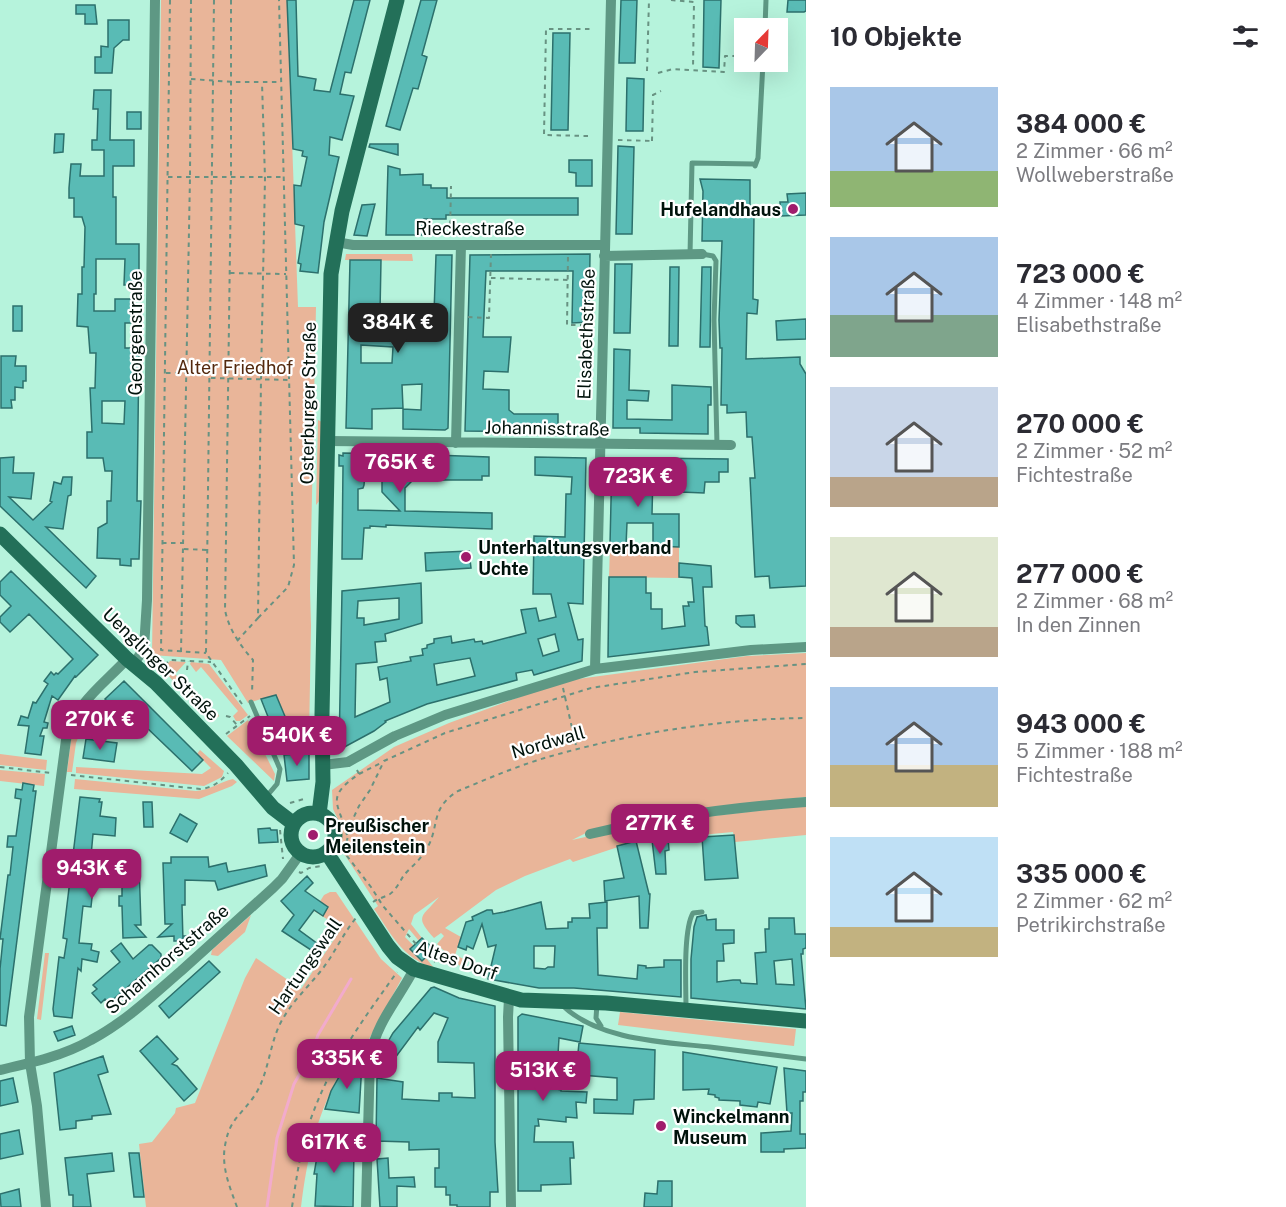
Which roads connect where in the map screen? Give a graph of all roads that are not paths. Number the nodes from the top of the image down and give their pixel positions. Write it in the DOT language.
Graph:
graph roads {
  1 [pos="155,0"];
  2 [pos="397,0"];
  3 [pos="611,0"];
  4 [pos="766,0"];
  5 [pos="765,18"];
  6 [pos="762,72"];
  7 [pos="336,242"];
  8 [pos="455,245"];
  9 [pos="604,250"];
  10 [pos="702,254"];
  11 [pos="690,255"];
  12 [pos="327,441"];
  13 [pos="456,443"];
  14 [pos="599,445"];
  15 [pos="731,445"];
  16 [pos="717,446"];
  17 [pos="2,539"];
  18 [pos="806,647"];
  19 [pos="131,661"];
  20 [pos="595,669"];
  21 [pos="252,702"];
  22 [pos="323,765"];
  23 [pos="265,798"];
  24 [pos="806,802"];
  25 [pos="319,814"];
  26 [pos="294,824"];
  27 [pos="590,834"];
  28 [pos="327,853"];
  29 [pos="300,854"];
  30 [pos="702,912"];
  31 [pos="408,965"];
  32 [pos="509,998"];
  33 [pos="558,1002"];
  34 [pos="598,1002"];
  35 [pos="686,1009"];
  36 [pos="806,1021"];
  37 [pos="602,1028"];
  38 [pos="806,1059"];
  39 [pos="30,1063"];
  40 [pos="0,1070"];
  41 [pos="45,1207"];
  42 [pos="366,1207"];
  43 [pos="512,1207"];
  1 -- 19 [label="street, Georgenstraße"];
  2 -- 7 [label="main road, Osterburger Straße"];
  3 -- 9 [label="street, Elisabethstraße"];
  4 -- 5 [label="lane"];
  6 -- 11 [label="lane"];
  7 -- 8 [label="street, Rieckestraße"];
  7 -- 12 [label="main road, Osterburger Straße"];
  8 -- 9 [label="street, Rieckestraße"];
  8 -- 13 [label="street"];
  9 -- 11 [label="street, Rieckestraße"];
  9 -- 14 [label="street, Elisabethstraße"];
  10 -- 11 [label="street, Rieckestraße"];
  10 -- 16 [label="lane"];
  12 -- 13 [label="street, Johannisstraße"];
  12 -- 22 [label="main road, Osterburger Straße"];
  13 -- 14 [label="street, Johannisstraße"];
  14 -- 16 [label="street, Johannisstraße"];
  14 -- 20 [label="street, Elisabethstraße"];
  15 -- 16 [label="street, Johannisstraße"];
  17 -- 19 [label="main road, Uenglinger Straße"];
  18 -- 20 [label="street"];
  19 -- 23 [label="main road, Uenglinger Straße"];
  19 -- 39 [label="street"];
  20 -- 22 [label="street"];
  21 -- 23 [label="lane"];
  22 -- 25 [label="main road, Osterburger Straße"];
  23 -- 26 [label="main road, Uenglinger Straße"];
  24 -- 27 [label="street"];
  25 -- 26 [label="main road"];
  25 -- 28 [label="main road"];
  26 -- 29 [label="main road"];
  28 -- 29 [label="main road"];
  28 -- 31 [label="main road, Altes Dorf"];
  29 -- 39 [label="street, Scharnhorststraße"];
  30 -- 35 [label="lane"];
  31 -- 32 [label="main road, Altes Dorf"];
  31 -- 42 [label="street"];
  32 -- 33 [label="main road, Altes Dorf"];
  32 -- 43 [label="street"];
  33 -- 34 [label="main road, Altes Dorf"];
  33 -- 37 [label="lane"];
  34 -- 35 [label="main road, Altes Dorf"];
  34 -- 37 [label="lane"];
  35 -- 36 [label="main road, Altes Dorf"];
  37 -- 38 [label="lane"];
  39 -- 40 [label="street, Scharnhorststraße"];
  39 -- 41 [label="street"];
}
